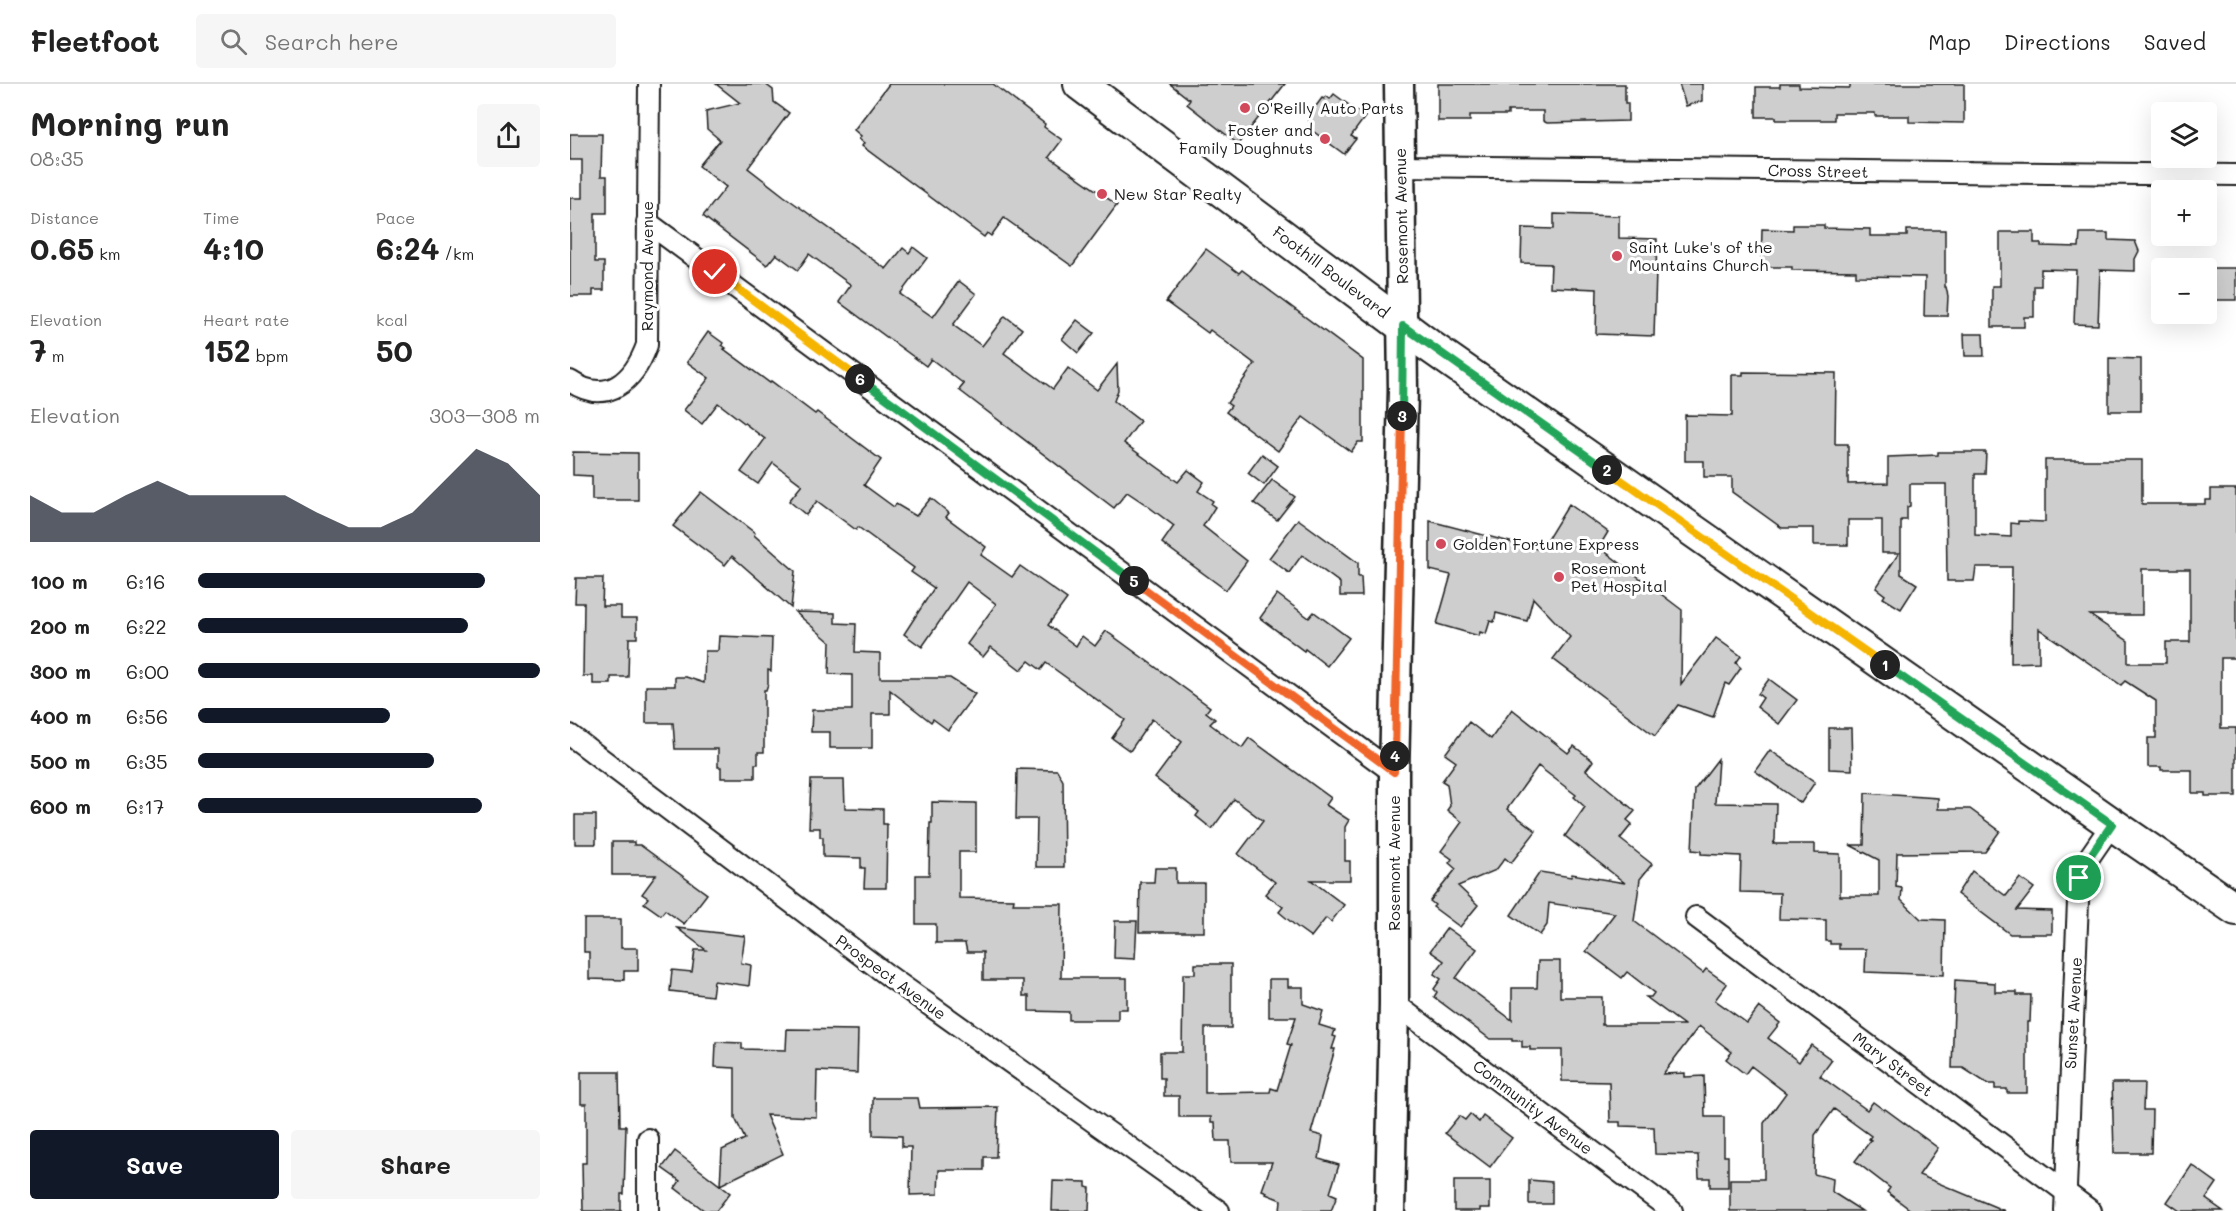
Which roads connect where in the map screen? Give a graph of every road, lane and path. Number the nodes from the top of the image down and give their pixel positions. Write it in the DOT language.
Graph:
graph roads {
  1 [pos="633,84"];
  2 [pos="1080,84"];
  3 [pos="1400,84"];
  4 [pos="649,90"];
  5 [pos="1400,166"];
  6 [pos="2236,176"];
  7 [pos="647,222"];
  8 [pos="1403,326"];
  9 [pos="570,381"];
  10 [pos="570,735"];
  11 [pos="1394,772"];
  12 [pos="2112,824"];
  13 [pos="2236,909"];
  14 [pos="1696,917"];
  15 [pos="1394,1003"];
  16 [pos="648,1139"];
  17 [pos="2065,1202"];
  18 [pos="648,1211"];
  19 [pos="1218,1211"];
  20 [pos="1390,1211"];
  21 [pos="1672,1211"];
  22 [pos="2091,1211"];
  1 -- 4 [label="street"];
  2 -- 8 [label="main road, Foothill Boulevard"];
  3 -- 5 [label="street, Rosemont Avenue"];
  4 -- 7 [label="street, Raymond Avenue"];
  5 -- 6 [label="street, Cross Street"];
  5 -- 8 [label="street, Rosemont Avenue"];
  7 -- 9 [label="street, Raymond Avenue"];
  7 -- 11 [label="street"];
  8 -- 11 [label="street, Rosemont Avenue"];
  8 -- 12 [label="main road, Foothill Boulevard"];
  10 -- 19 [label="street, Prospect Avenue"];
  11 -- 15 [label="street, Rosemont Avenue"];
  12 -- 13 [label="main road, Foothill Boulevard"];
  12 -- 17 [label="street, Sunset Avenue"];
  14 -- 17 [label="street, Mary Street"];
  15 -- 20 [label="street, Rosemont Avenue"];
  15 -- 21 [label="street, Community Avenue"];
  16 -- 18 [label="street"];
  17 -- 22 [label="street, Mary Street"];
}
